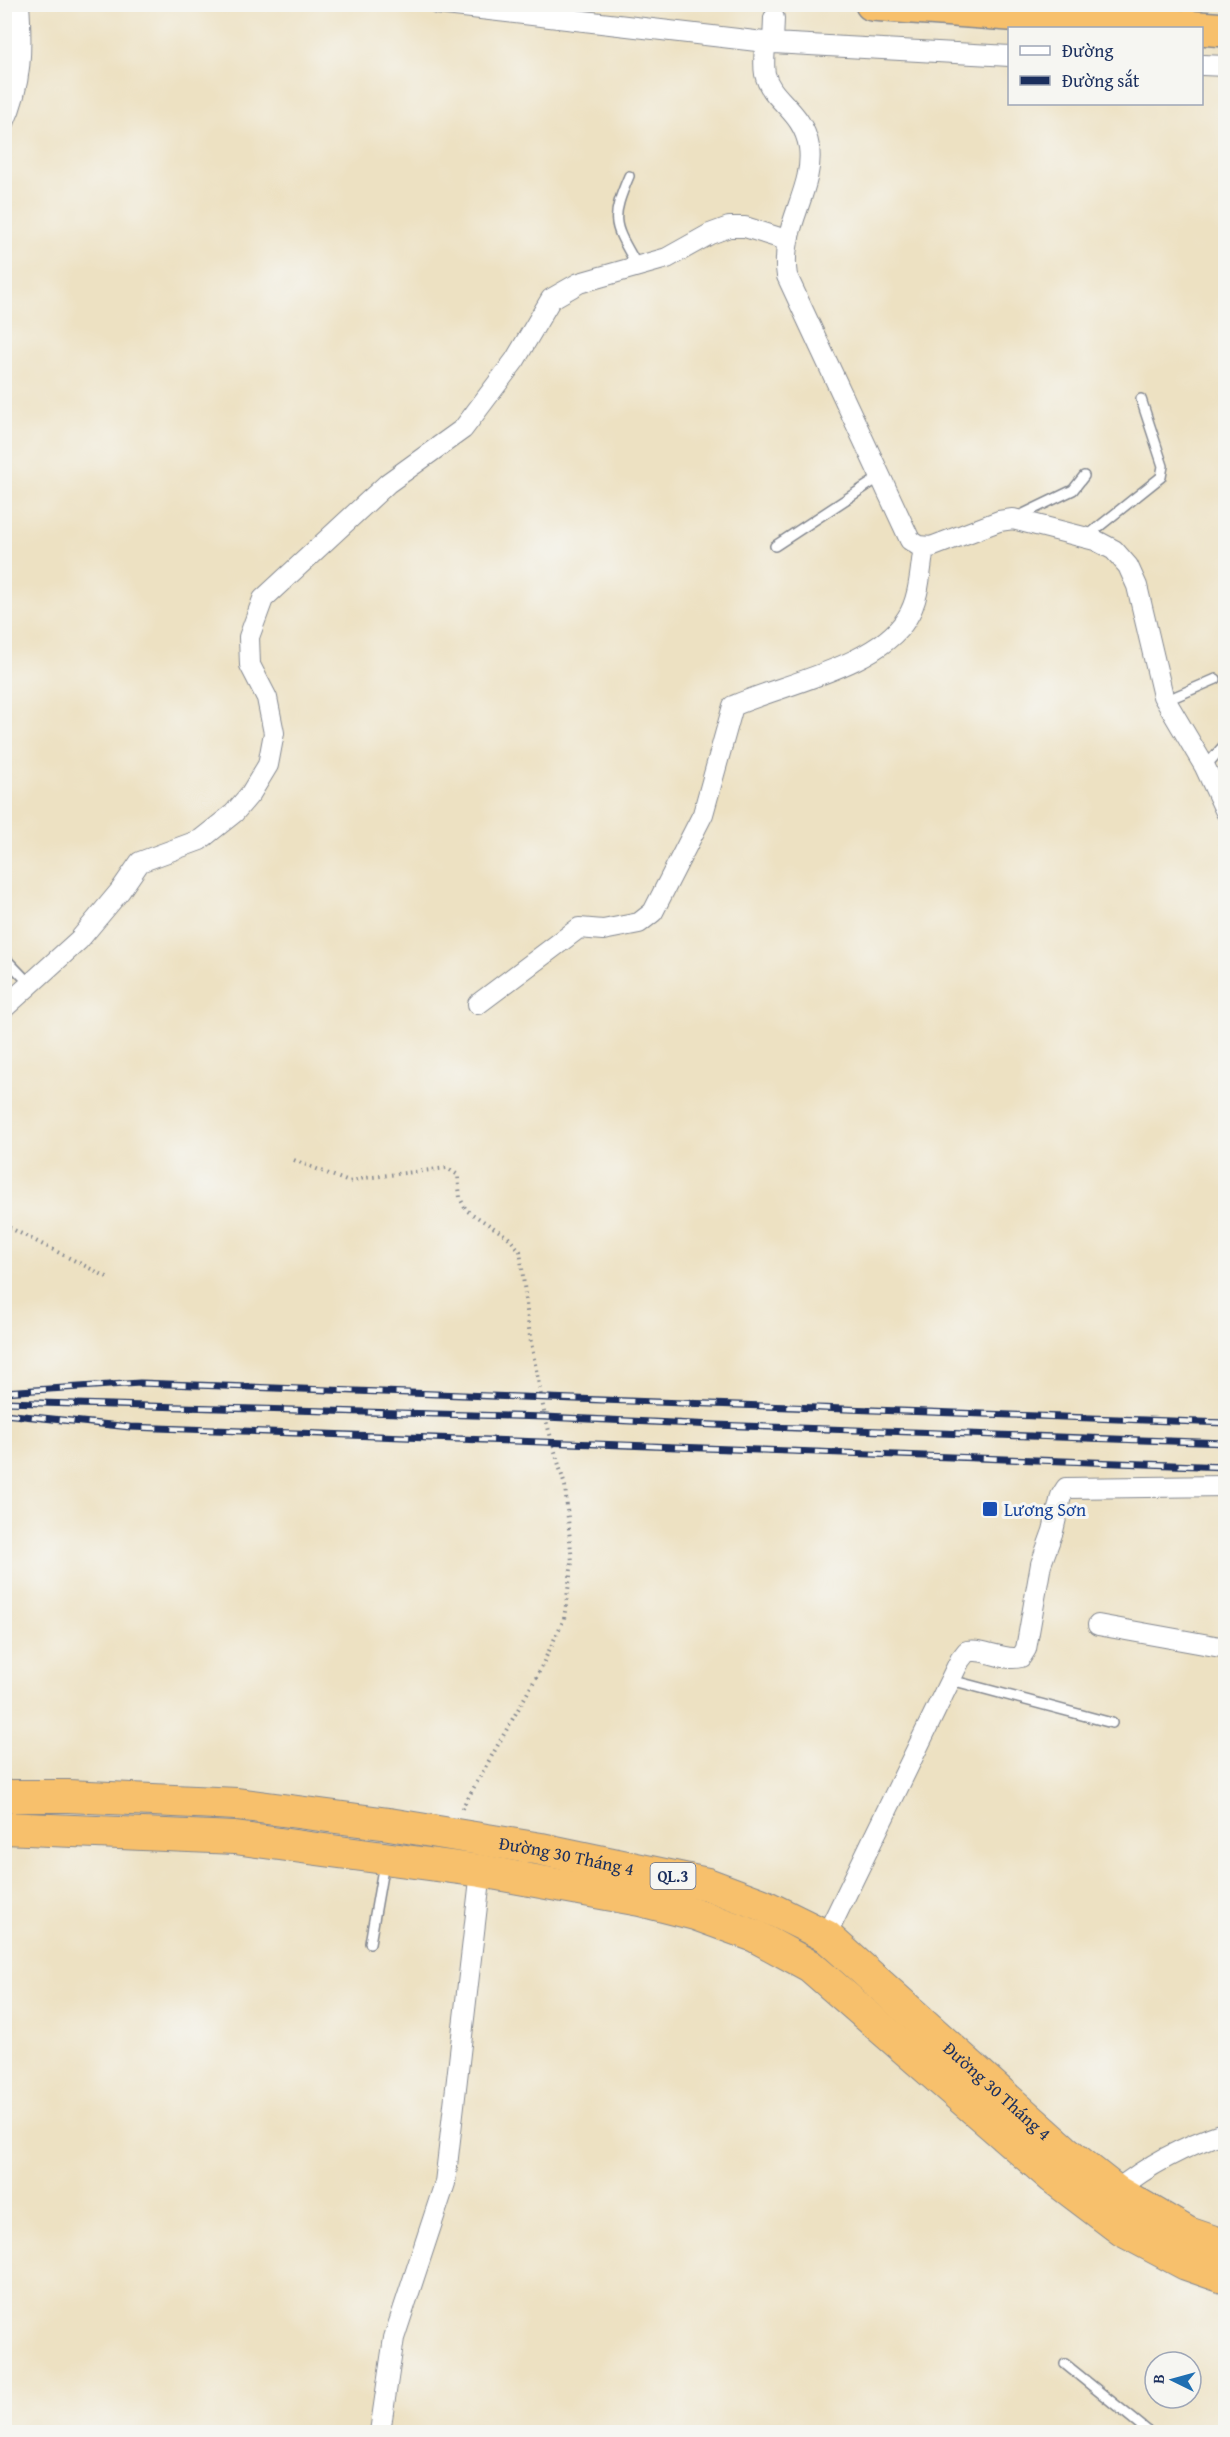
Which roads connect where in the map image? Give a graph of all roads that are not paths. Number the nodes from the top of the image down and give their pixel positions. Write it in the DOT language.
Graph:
graph roads {
  1 [pos="437,4"];
  2 [pos="872,4"];
  3 [pos="17,12"];
  4 [pos="774,18"];
  5 [pos="1185,27"];
  6 [pos="1203,28"];
  7 [pos="1226,30"];
  8 [pos="769,42"];
  9 [pos="1008,56"];
  10 [pos="1203,64"];
  11 [pos="1226,66"];
  12 [pos="4,123"];
  13 [pos="629,176"];
  14 [pos="786,240"];
  15 [pos="638,267"];
  16 [pos="1141,399"];
  17 [pos="1084,476"];
  18 [pos="880,477"];
  19 [pos="1013,519"];
  20 [pos="1086,537"];
  21 [pos="775,546"];
  22 [pos="924,547"];
  23 [pos="1216,680"];
  24 [pos="1165,701"];
  25 [pos="1226,743"];
  26 [pos="1205,767"];
  27 [pos="1226,812"];
  28 [pos="4,957"];
  29 [pos="31,985"];
  30 [pos="478,1004"];
  31 [pos="4,1008"];
  32 [pos="1226,1486"];
  33 [pos="1098,1625"];
  34 [pos="1226,1648"];
  35 [pos="951,1680"];
  36 [pos="1112,1723"];
  37 [pos="4,1796"];
  38 [pos="4,1828"];
  39 [pos="385,1859"];
  40 [pos="480,1871"];
  41 [pos="826,1936"];
  42 [pos="370,1943"];
  43 [pos="810,1966"];
  44 [pos="1226,2132"];
  45 [pos="1116,2191"];
  46 [pos="1226,2246"];
  47 [pos="1226,2277"];
  48 [pos="1065,2364"];
  49 [pos="1137,2429"];
  50 [pos="380,2433"];
  51 [pos="1149,2433"];
  1 -- 8 [label="street"];
  2 -- 5 [label="highway"];
  3 -- 12 [label="street"];
  4 -- 8 [label="street"];
  6 -- 7 [label="highway"];
  8 -- 9 [label="street"];
  8 -- 14 [label="street"];
  10 -- 11 [label="street"];
  13 -- 15 [label="lane"];
  14 -- 15 [label="street"];
  14 -- 18 [label="street"];
  15 -- 29 [label="street"];
  16 -- 20 [label="lane"];
  17 -- 19 [label="lane"];
  18 -- 21 [label="lane"];
  18 -- 22 [label="street"];
  19 -- 20 [label="street"];
  19 -- 22 [label="street"];
  20 -- 24 [label="street"];
  22 -- 30 [label="street"];
  23 -- 24 [label="lane"];
  24 -- 26 [label="street"];
  25 -- 26 [label="lane"];
  26 -- 27 [label="street"];
  28 -- 29 [label="lane"];
  29 -- 31 [label="street"];
  32 -- 35 [label="street"];
  33 -- 34 [label="street"];
  35 -- 36 [label="lane"];
  35 -- 41 [label="street"];
  37 -- 41 [label="highway, Đường 30 Tháng 4 / QL.3"];
  38 -- 39 [label="highway, Đường 30 Tháng 4 / QL.3"];
  39 -- 40 [label="highway, Đường 30 Tháng 4 / QL.3"];
  39 -- 42 [label="lane"];
  40 -- 43 [label="highway, Đường 30 Tháng 4 / QL.3"];
  40 -- 50 [label="street"];
  41 -- 43 [label="highway"];
  41 -- 45 [label="highway, Đường 30 Tháng 4 / QL.3"];
  43 -- 47 [label="highway, Đường 30 Tháng 4 / QL.3"];
  44 -- 45 [label="street"];
  45 -- 46 [label="highway, Đường 30 Tháng 4 / QL.3"];
  48 -- 49 [label="lane"];
  49 -- 51 [label="lane"];
}
